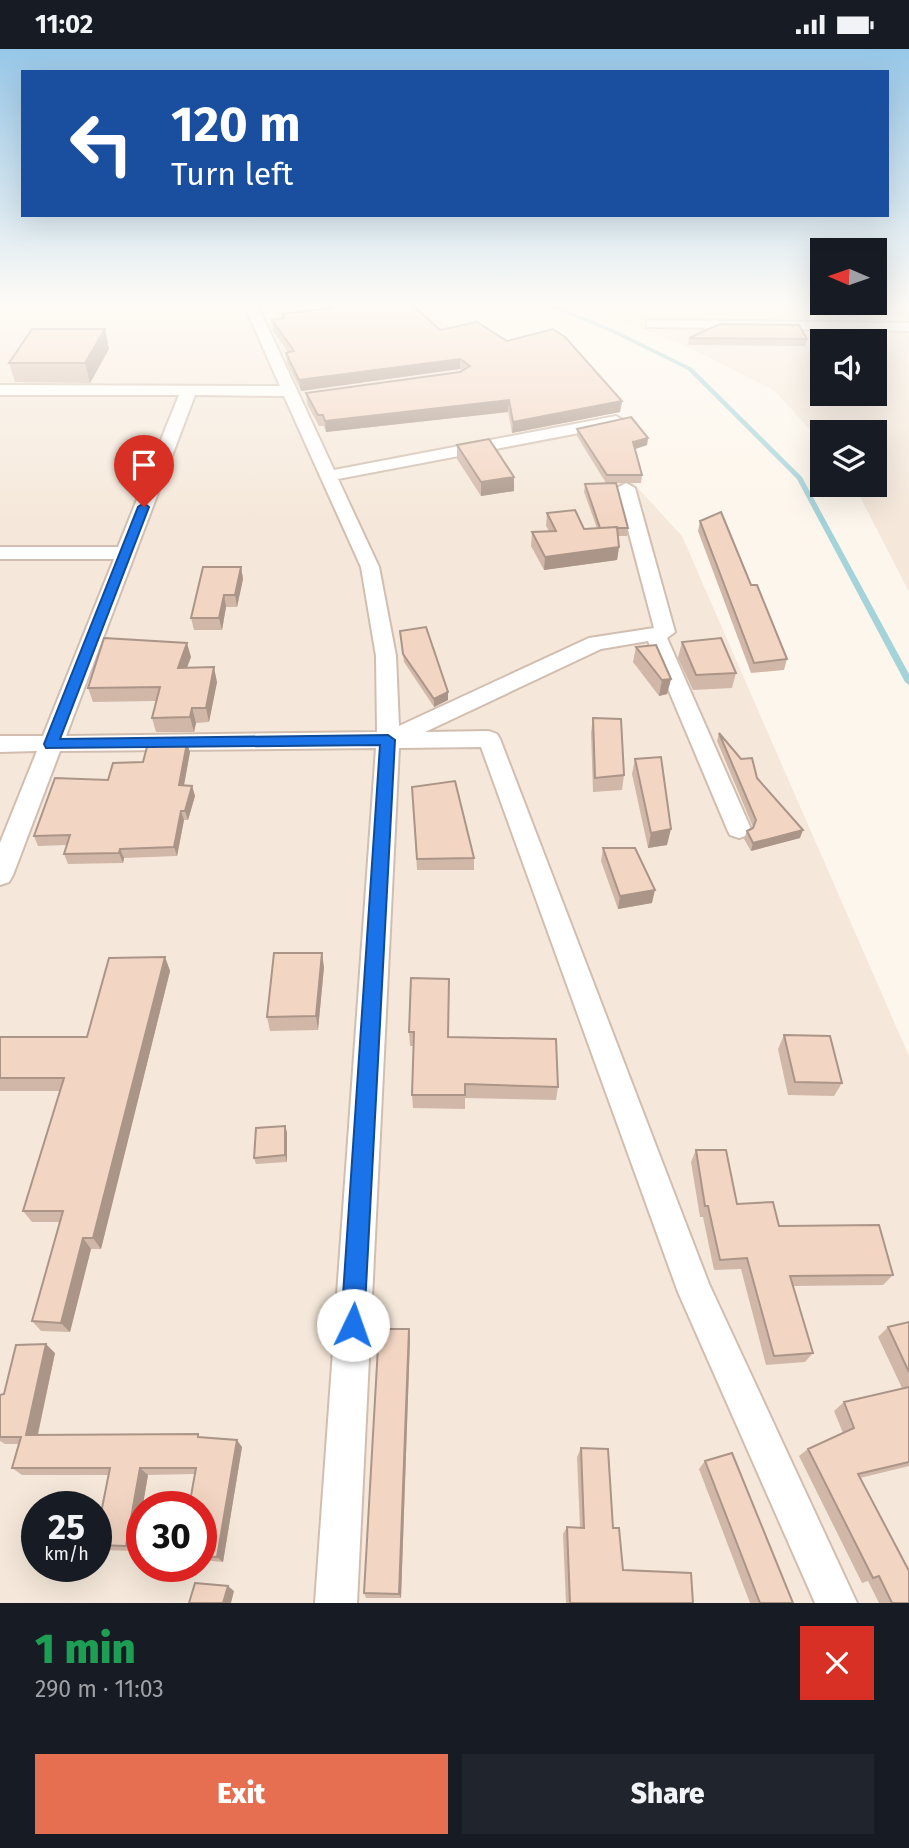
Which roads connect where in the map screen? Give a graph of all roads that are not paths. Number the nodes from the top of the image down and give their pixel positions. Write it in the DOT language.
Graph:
graph roads {
  1 [pos="285,375"];
  2 [pos="0,390"];
  3 [pos="189,390"];
  4 [pos="296,396"];
  5 [pos="625,419"];
  6 [pos="328,476"];
  7 [pos="626,488"];
  8 [pos="0,553"];
  9 [pos="125,553"];
  10 [pos="655,634"];
  11 [pos="388,740"];
  12 [pos="0,744"];
  13 [pos="51,744"];
  14 [pos="739,829"];
  15 [pos="0,875"];
  16 [pos="336,1603"];
  17 [pos="836,1603"];
  1 -- 4 [label="street"];
  2 -- 3 [label="street"];
  3 -- 4 [label="street"];
  3 -- 9 [label="street"];
  4 -- 6 [label="street"];
  5 -- 6 [label="street"];
  6 -- 11 [label="street"];
  7 -- 10 [label="street"];
  8 -- 9 [label="street"];
  9 -- 13 [label="street"];
  10 -- 11 [label="street"];
  10 -- 14 [label="street"];
  11 -- 13 [label="street"];
  11 -- 16 [label="street"];
  11 -- 17 [label="street"];
  12 -- 13 [label="street"];
  13 -- 15 [label="street"];
}
